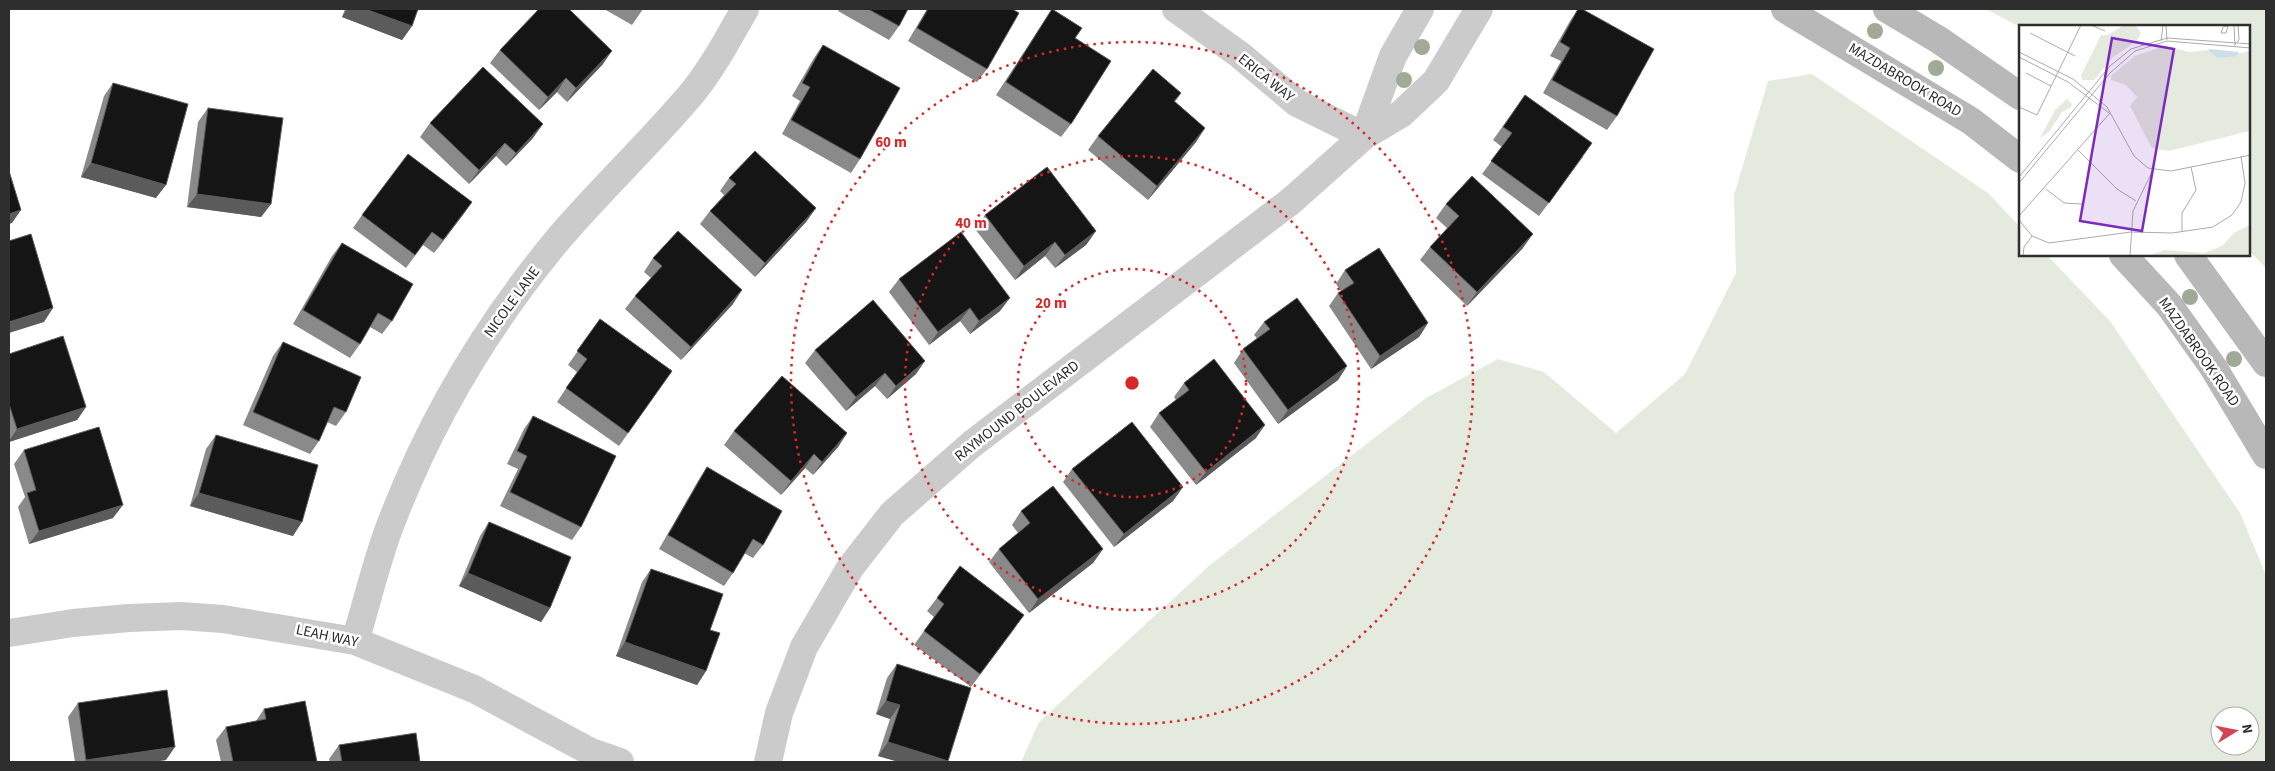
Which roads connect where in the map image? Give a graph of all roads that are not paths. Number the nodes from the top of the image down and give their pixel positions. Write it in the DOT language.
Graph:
graph roads {
  1 [pos="745,9"];
  2 [pos="1176,9"];
  3 [pos="1420,9"];
  4 [pos="1479,9"];
  5 [pos="1785,9"];
  6 [pos="1887,9"];
  7 [pos="2019,95"];
  8 [pos="1364,136"];
  9 [pos="2019,158"];
  10 [pos="2124,256"];
  11 [pos="2189,256"];
  12 [pos="2266,363"];
  13 [pos="2266,455"];
  14 [pos="9,633"];
  15 [pos="355,641"];
  16 [pos="620,762"];
  17 [pos="768,762"];
  1 -- 15 [label="street, NICOLE LANE"];
  2 -- 8 [label="street, ERICA WAY"];
  3 -- 8 [label="street, RAYMOUND BOULEVARD"];
  4 -- 8 [label="street, RAYMOUND BOULEVARD"];
  5 -- 9 [label="street, MAZDABROOK ROAD"];
  6 -- 7 [label="street"];
  8 -- 17 [label="street, RAYMOUND BOULEVARD"];
  10 -- 13 [label="street, MAZDABROOK ROAD"];
  11 -- 12 [label="street"];
  14 -- 15 [label="street, LEAH WAY"];
  15 -- 16 [label="street, LEAH WAY"];
}
